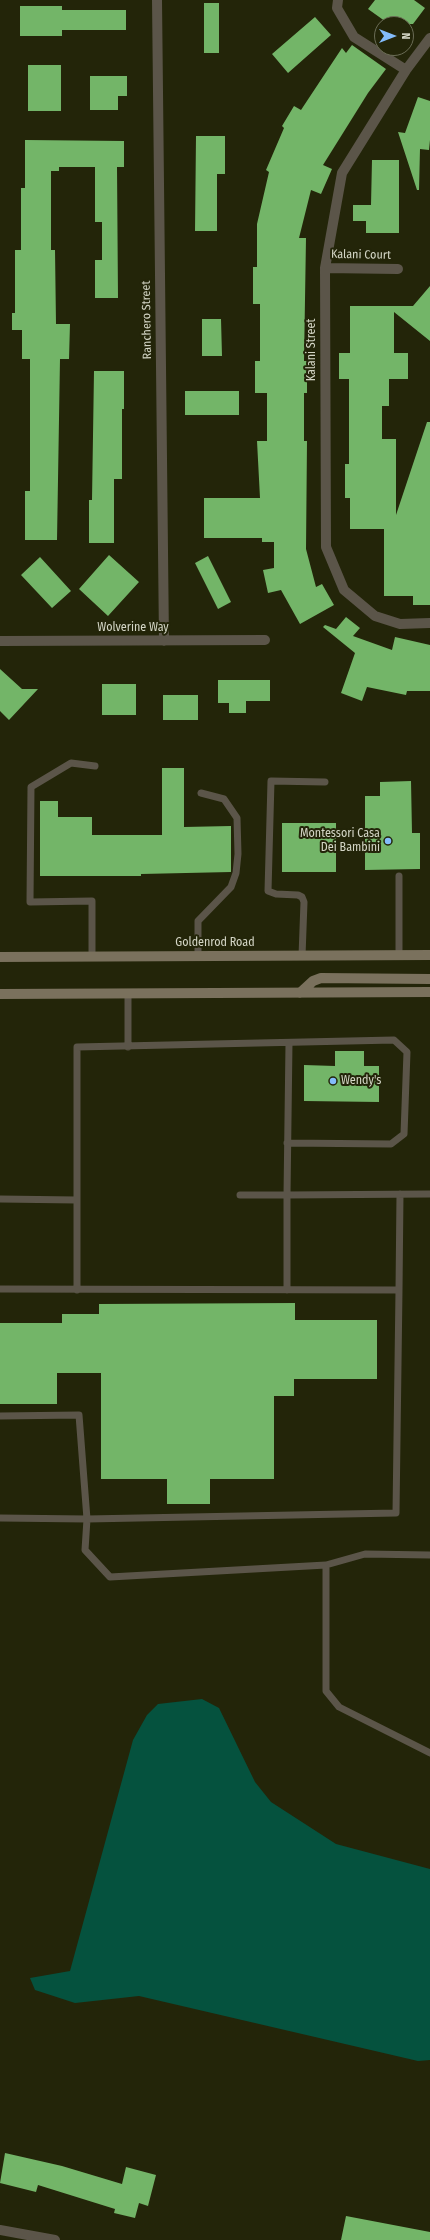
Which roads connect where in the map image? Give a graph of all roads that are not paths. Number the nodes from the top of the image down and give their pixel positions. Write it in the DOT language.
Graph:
graph roads {
  1 [pos="157,0"];
  2 [pos="338,0"];
  3 [pos="430,38"];
  4 [pos="406,70"];
  5 [pos="325,268"];
  6 [pos="398,269"];
  7 [pos="430,623"];
  8 [pos="265,640"];
  9 [pos="0,641"];
  10 [pos="164,641"];
  11 [pos="95,766"];
  12 [pos="325,782"];
  13 [pos="201,793"];
  14 [pos="399,876"];
  15 [pos="398,955"];
  16 [pos="430,955"];
  17 [pos="198,956"];
  18 [pos="302,956"];
  19 [pos="0,957"];
  20 [pos="92,957"];
  21 [pos="430,979"];
  22 [pos="430,992"];
  23 [pos="300,993"];
  24 [pos="0,994"];
  25 [pos="128,994"];
  26 [pos="292,1042"];
  27 [pos="128,1047"];
  28 [pos="287,1143"];
  29 [pos="400,1194"];
  30 [pos="430,1194"];
  31 [pos="240,1195"];
  32 [pos="287,1195"];
  33 [pos="0,1199"];
  34 [pos="76,1200"];
  35 [pos="0,1290"];
  36 [pos="77,1290"];
  37 [pos="287,1290"];
  38 [pos="399,1290"];
  39 [pos="0,1416"];
  40 [pos="0,1518"];
  41 [pos="86,1519"];
  42 [pos="430,1555"];
  43 [pos="326,1565"];
  44 [pos="430,1753"];
  45 [pos="0,2230"];
  46 [pos="21,2237"];
  47 [pos="55,2240"];
  1 -- 10 [label="street, Ranchero Street"];
  2 -- 4 [label="street"];
  3 -- 4 [label="street, Kalani Street"];
  4 -- 5 [label="street, Kalani Street"];
  5 -- 6 [label="street, Kalani Court"];
  5 -- 7 [label="street, Kalani Street"];
  8 -- 10 [label="street, Wolverine Way"];
  9 -- 10 [label="street, Wolverine Way"];
  11 -- 20 [label="lane"];
  12 -- 18 [label="lane"];
  13 -- 17 [label="lane"];
  14 -- 15 [label="lane"];
  15 -- 16 [label="main road, Goldenrod Road"];
  15 -- 18 [label="main road, Goldenrod Road"];
  17 -- 18 [label="main road, Goldenrod Road"];
  17 -- 20 [label="main road, Goldenrod Road"];
  19 -- 20 [label="main road, Goldenrod Road"];
  21 -- 23 [label="main road"];
  22 -- 23 [label="main road"];
  23 -- 25 [label="main road"];
  24 -- 25 [label="main road"];
  25 -- 27 [label="lane"];
  26 -- 27 [label="lane"];
  26 -- 28 [label="lane"];
  26 -- 28 [label="lane"];
  27 -- 34 [label="lane"];
  28 -- 32 [label="lane"];
  29 -- 30 [label="lane"];
  29 -- 32 [label="lane"];
  29 -- 38 [label="lane"];
  31 -- 32 [label="lane"];
  32 -- 37 [label="lane"];
  33 -- 34 [label="lane"];
  34 -- 36 [label="lane"];
  35 -- 36 [label="lane"];
  36 -- 37 [label="lane"];
  37 -- 38 [label="lane"];
  38 -- 41 [label="lane"];
  39 -- 41 [label="lane"];
  40 -- 41 [label="lane"];
  41 -- 43 [label="lane"];
  42 -- 43 [label="lane"];
  43 -- 44 [label="lane"];
  45 -- 46 [label="street"];
  46 -- 47 [label="street"];
}
